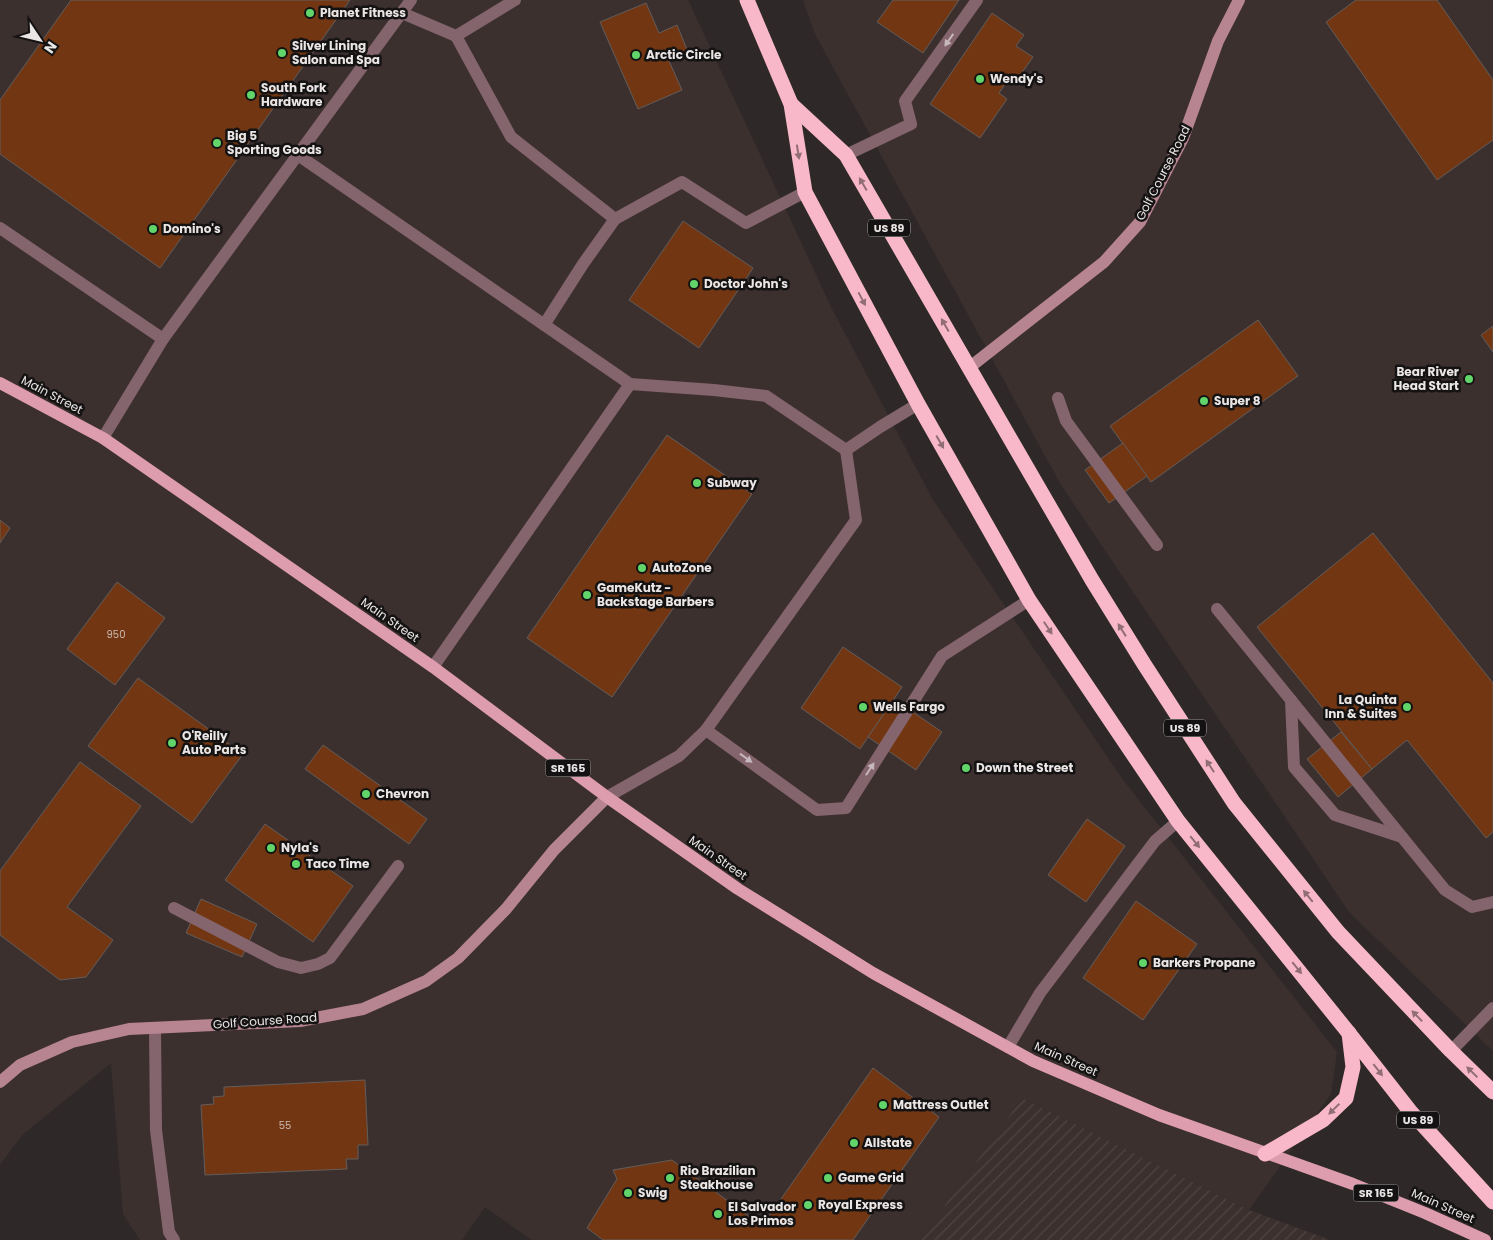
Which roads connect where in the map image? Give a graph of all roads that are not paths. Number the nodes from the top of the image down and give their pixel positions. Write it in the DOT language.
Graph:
graph roads {
  1 [pos="411,0"];
  2 [pos="515,0"];
  3 [pos="747,0"];
  4 [pos="977,0"];
  5 [pos="1239,0"];
  6 [pos="402,13"];
  7 [pos="456,36"];
  8 [pos="791,104"];
  9 [pos="298,155"];
  10 [pos="846,155"];
  11 [pos="805,192"];
  12 [pos="615,218"];
  13 [pos="0,228"];
  14 [pos="544,325"];
  15 [pos="162,340"];
  16 [pos="970,367"];
  17 [pos="0,383"];
  18 [pos="630,384"];
  19 [pos="1058,398"];
  20 [pos="918,404"];
  21 [pos="103,438"];
  22 [pos="846,450"];
  23 [pos="1157,545"];
  24 [pos="1029,600"];
  25 [pos="1217,609"];
  26 [pos="433,667"];
  27 [pos="1291,700"];
  28 [pos="706,730"];
  29 [pos="607,797"];
  30 [pos="1178,821"];
  31 [pos="1402,837"];
  32 [pos="398,866"];
  33 [pos="1493,902"];
  34 [pos="174,908"];
  35 [pos="1493,1008"];
  36 [pos="155,1028"];
  37 [pos="1348,1032"];
  38 [pos="1008,1047"];
  39 [pos="1451,1051"];
  40 [pos="0,1082"];
  41 [pos="1493,1092"];
  42 [pos="1265,1154"];
  43 [pos="1493,1202"];
  44 [pos="174,1240"];
  45 [pos="1485,1240"];
  1 -- 6 [label="lane"];
  2 -- 7 [label="lane"];
  3 -- 8 [label="highway, US 89"];
  4 -- 10 [label="lane, one-way"];
  5 -- 16 [label="street, Golf Course Road"];
  6 -- 7 [label="lane"];
  6 -- 9 [label="lane"];
  7 -- 12 [label="lane"];
  8 -- 10 [label="highway, US 89"];
  8 -- 11 [label="highway, US 89, one-way"];
  9 -- 14 [label="lane"];
  9 -- 15 [label="lane"];
  16 -- 10 [label="highway, US 89, one-way"];
  11 -- 12 [label="lane"];
  11 -- 20 [label="highway, US 89, one-way"];
  12 -- 14 [label="lane"];
  13 -- 15 [label="lane"];
  14 -- 18 [label="lane"];
  15 -- 21 [label="lane"];
  39 -- 16 [label="highway, US 89, one-way"];
  17 -- 21 [label="main road, Main Street / SR 165"];
  18 -- 22 [label="lane"];
  18 -- 26 [label="lane"];
  19 -- 23 [label="lane"];
  20 -- 22 [label="lane"];
  20 -- 24 [label="highway, US 89, one-way"];
  21 -- 26 [label="main road, Main Street / SR 165"];
  22 -- 28 [label="lane"];
  28 -- 24 [label="lane, one-way"];
  24 -- 30 [label="highway, US 89, one-way"];
  25 -- 27 [label="lane"];
  26 -- 29 [label="main road, Main Street / SR 165"];
  27 -- 31 [label="lane"];
  27 -- 31 [label="lane"];
  28 -- 29 [label="lane"];
  29 -- 36 [label="street, Golf Course Road"];
  29 -- 38 [label="main road, Main Street / SR 165"];
  30 -- 37 [label="highway, US 89, one-way"];
  30 -- 38 [label="lane"];
  31 -- 33 [label="lane"];
  32 -- 34 [label="lane"];
  35 -- 39 [label="lane"];
  36 -- 40 [label="street, Golf Course Road"];
  36 -- 44 [label="lane"];
  37 -- 42 [label="highway, one-way"];
  37 -- 43 [label="highway, US 89, one-way"];
  38 -- 42 [label="main road, Main Street / SR 165"];
  41 -- 39 [label="highway, US 89, one-way"];
  42 -- 45 [label="main road, Main Street / SR 165"];
}
